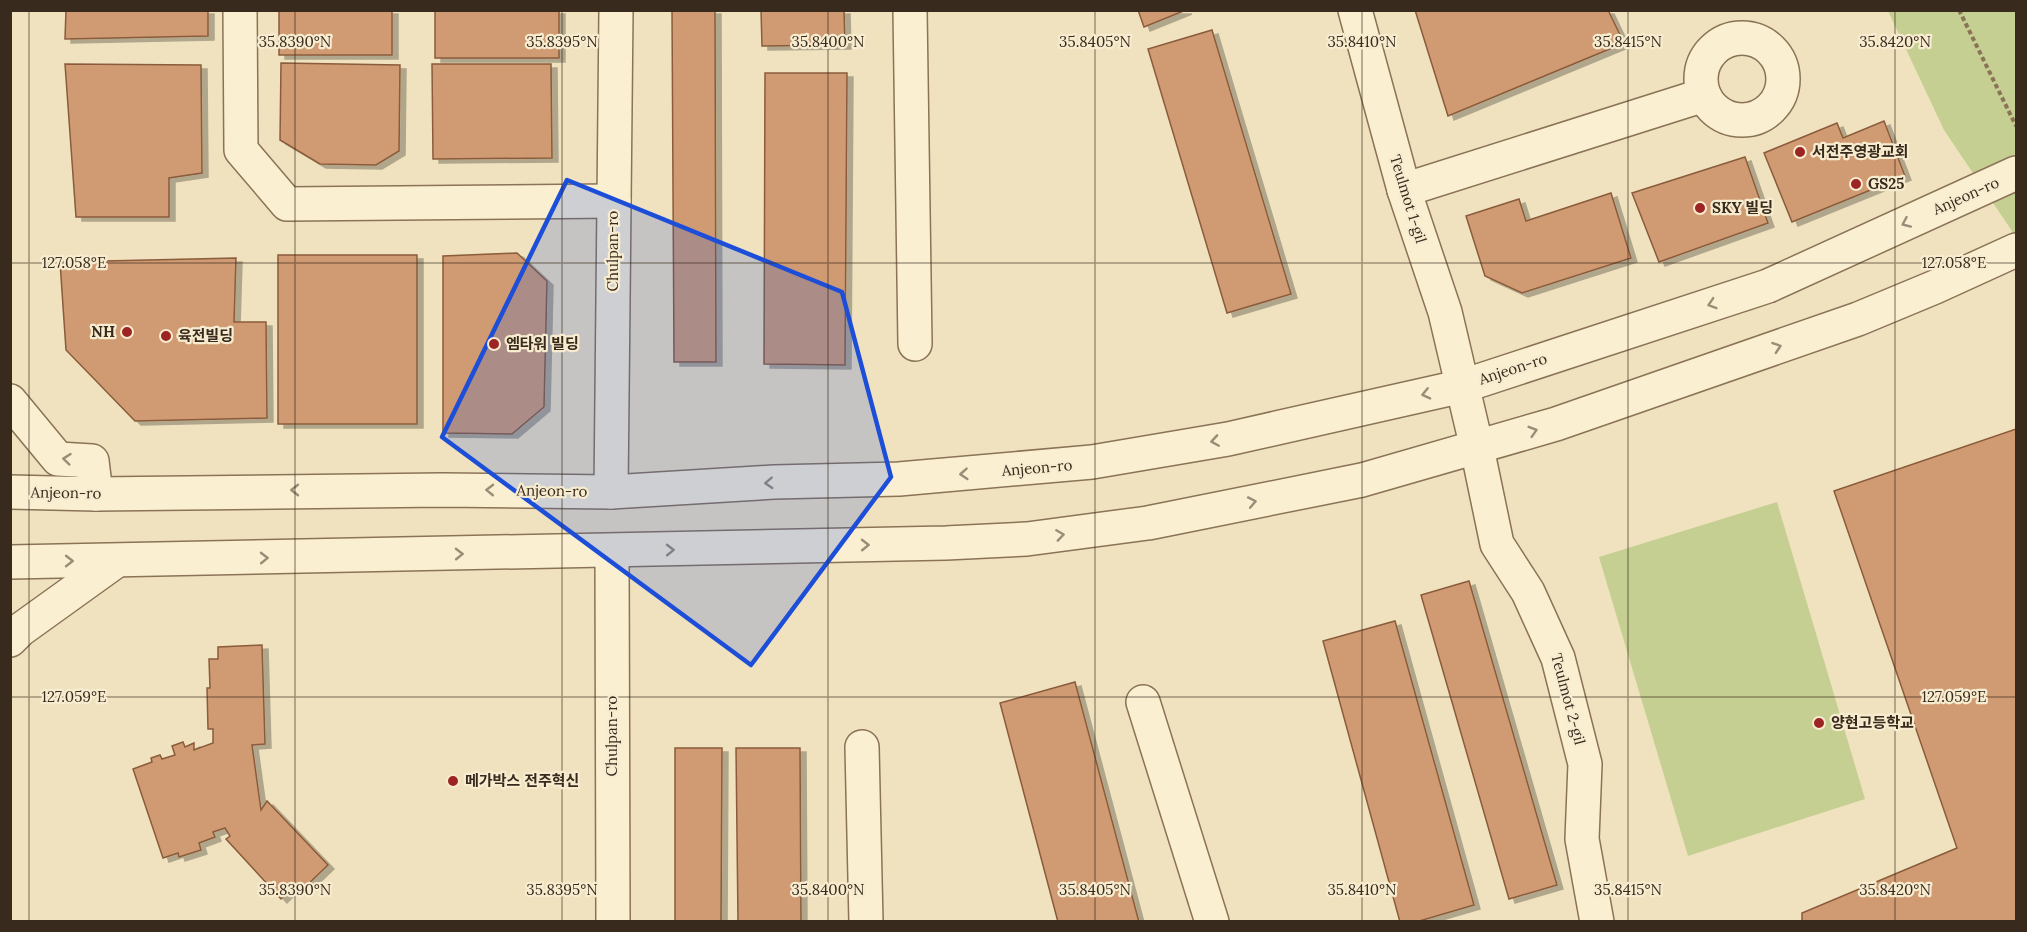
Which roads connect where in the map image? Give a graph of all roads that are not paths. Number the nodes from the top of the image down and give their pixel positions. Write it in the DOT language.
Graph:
graph roads {
  1 [pos="240,10"];
  2 [pos="616,10"];
  3 [pos="910,10"];
  4 [pos="1355,10"];
  5 [pos="1704,95"];
  6 [pos="2016,173"];
  7 [pos="1404,190"];
  8 [pos="614,201"];
  9 [pos="2016,250"];
  10 [pos="915,344"];
  11 [pos="1463,386"];
  12 [pos="10,401"];
  13 [pos="1477,447"];
  14 [pos="10,492"];
  15 [pos="611,492"];
  16 [pos="96,494"];
  17 [pos="612,551"];
  18 [pos="116,561"];
  19 [pos="10,562"];
  20 [pos="10,640"];
  21 [pos="1143,702"];
  22 [pos="862,747"];
  23 [pos="613,921"];
  24 [pos="866,921"];
  25 [pos="1212,921"];
  26 [pos="1597,921"];
  1 -- 8 [label="street"];
  2 -- 8 [label="street, Chulpan-ro"];
  3 -- 10 [label="street"];
  4 -- 7 [label="street, Teulmot 1-gil"];
  5 -- 7 [label="street"];
  6 -- 11 [label="street, Anjeon-ro, one-way"];
  7 -- 11 [label="street, Teulmot 1-gil"];
  8 -- 15 [label="street, Chulpan-ro"];
  13 -- 9 [label="street, one-way"];
  11 -- 13 [label="street, Teulmot 2-gil"];
  11 -- 15 [label="street, Anjeon-ro, one-way"];
  16 -- 12 [label="street, one-way"];
  17 -- 13 [label="street, one-way"];
  13 -- 26 [label="street, Teulmot 2-gil"];
  14 -- 16 [label="street, Anjeon-ro"];
  15 -- 16 [label="street, Anjeon-ro, one-way"];
  18 -- 17 [label="street, one-way"];
  17 -- 23 [label="street, Chulpan-ro"];
  19 -- 18 [label="street, one-way"];
  18 -- 20 [label="street"];
  21 -- 25 [label="street"];
  22 -- 24 [label="street"];
}
